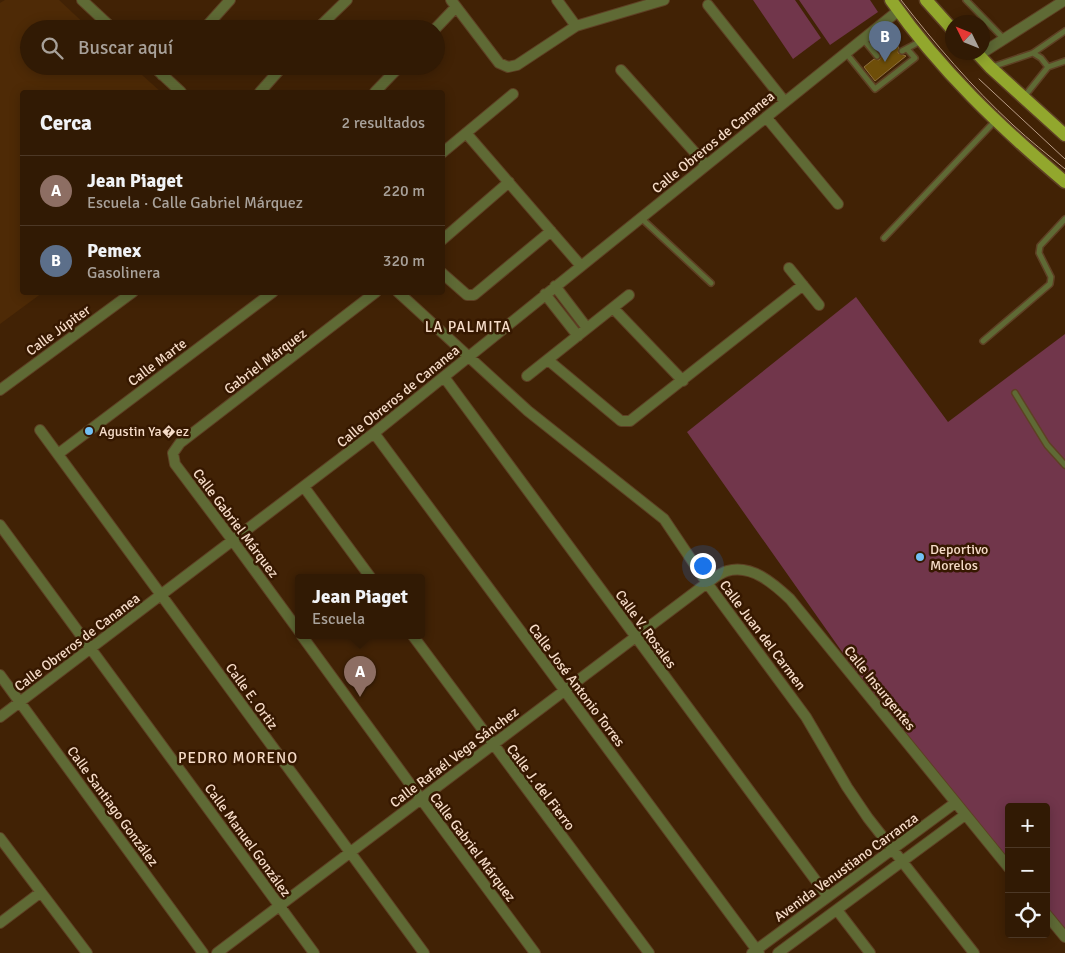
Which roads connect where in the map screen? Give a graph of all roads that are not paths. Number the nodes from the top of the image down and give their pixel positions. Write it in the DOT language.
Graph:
graph roads {
  1 [pos="82,0"];
  2 [pos="230,0"];
  3 [pos="347,0"];
  4 [pos="557,0"];
  5 [pos="664,0"];
  6 [pos="891,0"];
  7 [pos="926,0"];
  8 [pos="966,0"];
  9 [pos="1064,0"];
  10 [pos="453,3"];
  11 [pos="708,5"];
  12 [pos="898,11"];
  13 [pos="103,20"];
  14 [pos="212,20"];
  15 [pos="326,20"];
  16 [pos="441,20"];
  17 [pos="945,21"];
  18 [pos="576,26"];
  19 [pos="1065,31"];
  20 [pos="1004,39"];
  21 [pos="863,40"];
  22 [pos="921,41"];
  23 [pos="990,47"];
  24 [pos="846,53"];
  25 [pos="1033,53"];
  26 [pos="878,56"];
  27 [pos="983,60"];
  28 [pos="1065,61"];
  29 [pos="1048,67"];
  30 [pos="990,68"];
  31 [pos="621,70"];
  32 [pos="162,75"];
  33 [pos="275,75"];
  34 [pos="391,75"];
  35 [pos="179,90"];
  36 [pos="262,90"];
  37 [pos="377,90"];
  38 [pos="513,94"];
  39 [pos="1024,97"];
  40 [pos="785,102"];
  41 [pos="766,117"];
  42 [pos="996,120"];
  43 [pos="466,133"];
  44 [pos="1065,135"];
  45 [pos="445,150"];
  46 [pos="706,165"];
  47 [pos="509,182"];
  48 [pos="1065,182"];
  49 [pos="838,204"];
  50 [pos="641,218"];
  51 [pos="1065,219"];
  52 [pos="551,231"];
  53 [pos="445,237"];
  54 [pos="884,238"];
  55 [pos="581,266"];
  56 [pos="790,268"];
  57 [pos="445,276"];
  58 [pos="711,283"];
  59 [pos="803,285"];
  60 [pos="555,286"];
  61 [pos="545,294"];
  62 [pos="129,295"];
  63 [pos="269,295"];
  64 [pos="372,295"];
  65 [pos="401,295"];
  66 [pos="629,295"];
  67 [pos="819,305"];
  68 [pos="613,308"];
  69 [pos="587,328"];
  70 [pos="578,336"];
  71 [pos="983,341"];
  72 [pos="468,357"];
  73 [pos="548,360"];
  74 [pos="527,376"];
  75 [pos="444,377"];
  76 [pos="683,381"];
  77 [pos="0,390"];
  78 [pos="1015,393"];
  79 [pos="40,430"];
  80 [pos="374,433"];
  81 [pos="172,453"];
  82 [pos="58,454"];
  83 [pos="1065,465"];
  84 [pos="304,487"];
  85 [pos="0,525"];
  86 [pos="233,541"];
  87 [pos="368,574"];
  88 [pos="707,583"];
  89 [pos="162,596"];
  90 [pos="295,626"];
  91 [pos="635,638"];
  92 [pos="304,639"];
  93 [pos="415,639"];
  94 [pos="91,649"];
  95 [pos="0,675"];
  96 [pos="564,691"];
  97 [pos="20,702"];
  98 [pos="0,717"];
  99 [pos="493,745"];
  100 [pos="420,799"];
  101 [pos="955,803"];
  102 [pos="965,815"];
  103 [pos="0,838"];
  104 [pos="892,850"];
  105 [pos="350,853"];
  106 [pos="902,862"];
  107 [pos="1005,863"];
  108 [pos="41,892"];
  109 [pos="828,897"];
  110 [pos="279,906"];
  111 [pos="837,910"];
  112 [pos="1050,919"];
  113 [pos="0,923"];
  114 [pos="1065,936"];
  115 [pos="756,952"];
  116 [pos="87,953"];
  117 [pos="203,953"];
  118 [pos="217,953"];
  119 [pos="314,953"];
  120 [pos="424,953"];
  121 [pos="535,953"];
  122 [pos="649,953"];
  123 [pos="778,953"];
  124 [pos="870,953"];
  125 [pos="974,953"];
  1 -- 13 [label="street"];
  2 -- 14 [label="street"];
  3 -- 15 [label="street"];
  4 -- 18 [label="street"];
  5 -- 18 [label="street"];
  6 -- 12 [label="main road"];
  7 -- 17 [label="main road"];
  8 -- 20 [label="lane"];
  9 -- 20 [label="street"];
  10 -- 16 [label="street"];
  10 -- 18 [label="street"];
  11 -- 40 [label="street"];
  12 -- 21 [label="street, Calle Obreros de Cananea"];
  12 -- 22 [label="main road"];
  19 -- 25 [label="lane"];
  20 -- 23 [label="street"];
  21 -- 24 [label="street, Calle Obreros de Cananea"];
  21 -- 26 [label="lane"];
  22 -- 24 [label="lane"];
  22 -- 42 [label="main road"];
  24 -- 40 [label="street, Calle Obreros de Cananea"];
  25 -- 29 [label="lane"];
  25 -- 30 [label="lane"];
  27 -- 30 [label="main road"];
  28 -- 29 [label="lane"];
  29 -- 39 [label="lane"];
  30 -- 39 [label="main road"];
  31 -- 46 [label="street"];
  32 -- 35 [label="street"];
  33 -- 36 [label="street"];
  34 -- 37 [label="street"];
  38 -- 43 [label="street"];
  39 -- 44 [label="main road"];
  40 -- 41 [label="street, Calle Obreros de Cananea"];
  41 -- 46 [label="street, Calle Obreros de Cananea"];
  41 -- 49 [label="street"];
  42 -- 48 [label="main road"];
  42 -- 54 [label="lane"];
  43 -- 45 [label="street"];
  43 -- 47 [label="street"];
  46 -- 50 [label="street, Calle Obreros de Cananea"];
  47 -- 52 [label="street"];
  47 -- 53 [label="street"];
  50 -- 55 [label="street, Calle Obreros de Cananea"];
  50 -- 58 [label="lane"];
  51 -- 71 [label="lane"];
  52 -- 55 [label="street"];
  52 -- 57 [label="street"];
  55 -- 60 [label="street, Calle Obreros de Cananea"];
  56 -- 59 [label="street"];
  59 -- 67 [label="street"];
  59 -- 76 [label="street"];
  60 -- 61 [label="street, Calle Obreros de Cananea"];
  60 -- 69 [label="street"];
  61 -- 70 [label="street"];
  61 -- 72 [label="street, Calle Obreros de Cananea"];
  62 -- 77 [label="street, Calle Júpiter"];
  63 -- 82 [label="street, Calle Marte"];
  64 -- 81 [label="street, Gabriel Márquez"];
  65 -- 72 [label="street, Calle Juan del Carmen"];
  66 -- 68 [label="street"];
  68 -- 69 [label="street"];
  68 -- 76 [label="street"];
  69 -- 70 [label="street"];
  70 -- 73 [label="street"];
  72 -- 75 [label="street, Calle Obreros de Cananea"];
  72 -- 88 [label="street, Calle Juan del Carmen"];
  73 -- 74 [label="street"];
  73 -- 76 [label="street"];
  75 -- 80 [label="street, Calle Obreros de Cananea"];
  75 -- 91 [label="street, Calle V. Rosales"];
  78 -- 83 [label="lane"];
  79 -- 82 [label="street, Calle E. Ortiz"];
  80 -- 84 [label="street, Calle Obreros de Cananea"];
  80 -- 96 [label="street, Calle José Antonio Torres"];
  81 -- 86 [label="street, Calle Gabriel Márquez"];
  82 -- 89 [label="street, Calle E. Ortiz"];
  84 -- 86 [label="street, Calle Obreros de Cananea"];
  84 -- 87 [label="street"];
  85 -- 94 [label="street, Calle Manuel González"];
  86 -- 89 [label="street, Calle Obreros de Cananea"];
  86 -- 90 [label="street, Calle Gabriel Márquez"];
  88 -- 91 [label="street, Calle Rafaél Vega Sánchez"];
  88 -- 101 [label="street, Calle Insurgentes"];
  88 -- 104 [label="street, Calle Juan del Carmen"];
  89 -- 94 [label="street, Calle Obreros de Cananea"];
  89 -- 105 [label="street, Calle E. Ortiz"];
  91 -- 96 [label="street, Calle Rafaél Vega Sánchez"];
  91 -- 109 [label="street, Calle V. Rosales"];
  92 -- 100 [label="street, Calle Gabriel Márquez"];
  93 -- 99 [label="street, Calle J. del Fierro"];
  94 -- 97 [label="street, Calle Obreros de Cananea"];
  94 -- 110 [label="street, Calle Manuel González"];
  95 -- 97 [label="street, Calle Santiago González"];
  96 -- 99 [label="street, Calle Rafaél Vega Sánchez"];
  96 -- 115 [label="street, Calle José Antonio Torres"];
  97 -- 98 [label="street, Calle Obreros de Cananea"];
  97 -- 117 [label="street, Calle Santiago González"];
  99 -- 100 [label="street, Calle Rafaél Vega Sánchez"];
  99 -- 122 [label="street, Calle J. del Fierro"];
  100 -- 105 [label="street, Calle Rafaél Vega Sánchez"];
  100 -- 121 [label="street, Calle Gabriel Márquez"];
  101 -- 102 [label="street, Calle Insurgentes"];
  101 -- 104 [label="street, Avenida Venustiano Carranza"];
  102 -- 106 [label="street, Avenida Venustiano Carranza"];
  102 -- 107 [label="street, Calle Insurgentes"];
  103 -- 108 [label="street"];
  104 -- 106 [label="street, Calle Juan del Carmen"];
  104 -- 109 [label="street, Avenida Venustiano Carranza"];
  105 -- 110 [label="street, Calle Rafaél Vega Sánchez"];
  105 -- 120 [label="street, Calle E. Ortiz"];
  106 -- 111 [label="street, Avenida Venustiano Carranza"];
  106 -- 125 [label="street, Calle Juan del Carmen"];
  108 -- 113 [label="street"];
  108 -- 116 [label="street"];
  109 -- 115 [label="street, Avenida Venustiano Carranza"];
  110 -- 118 [label="street, Calle Rafaél Vega Sánchez"];
  110 -- 119 [label="street, Calle Manuel González"];
  111 -- 123 [label="street, Avenida Venustiano Carranza"];
  111 -- 124 [label="street"];
  112 -- 114 [label="street"];
}
